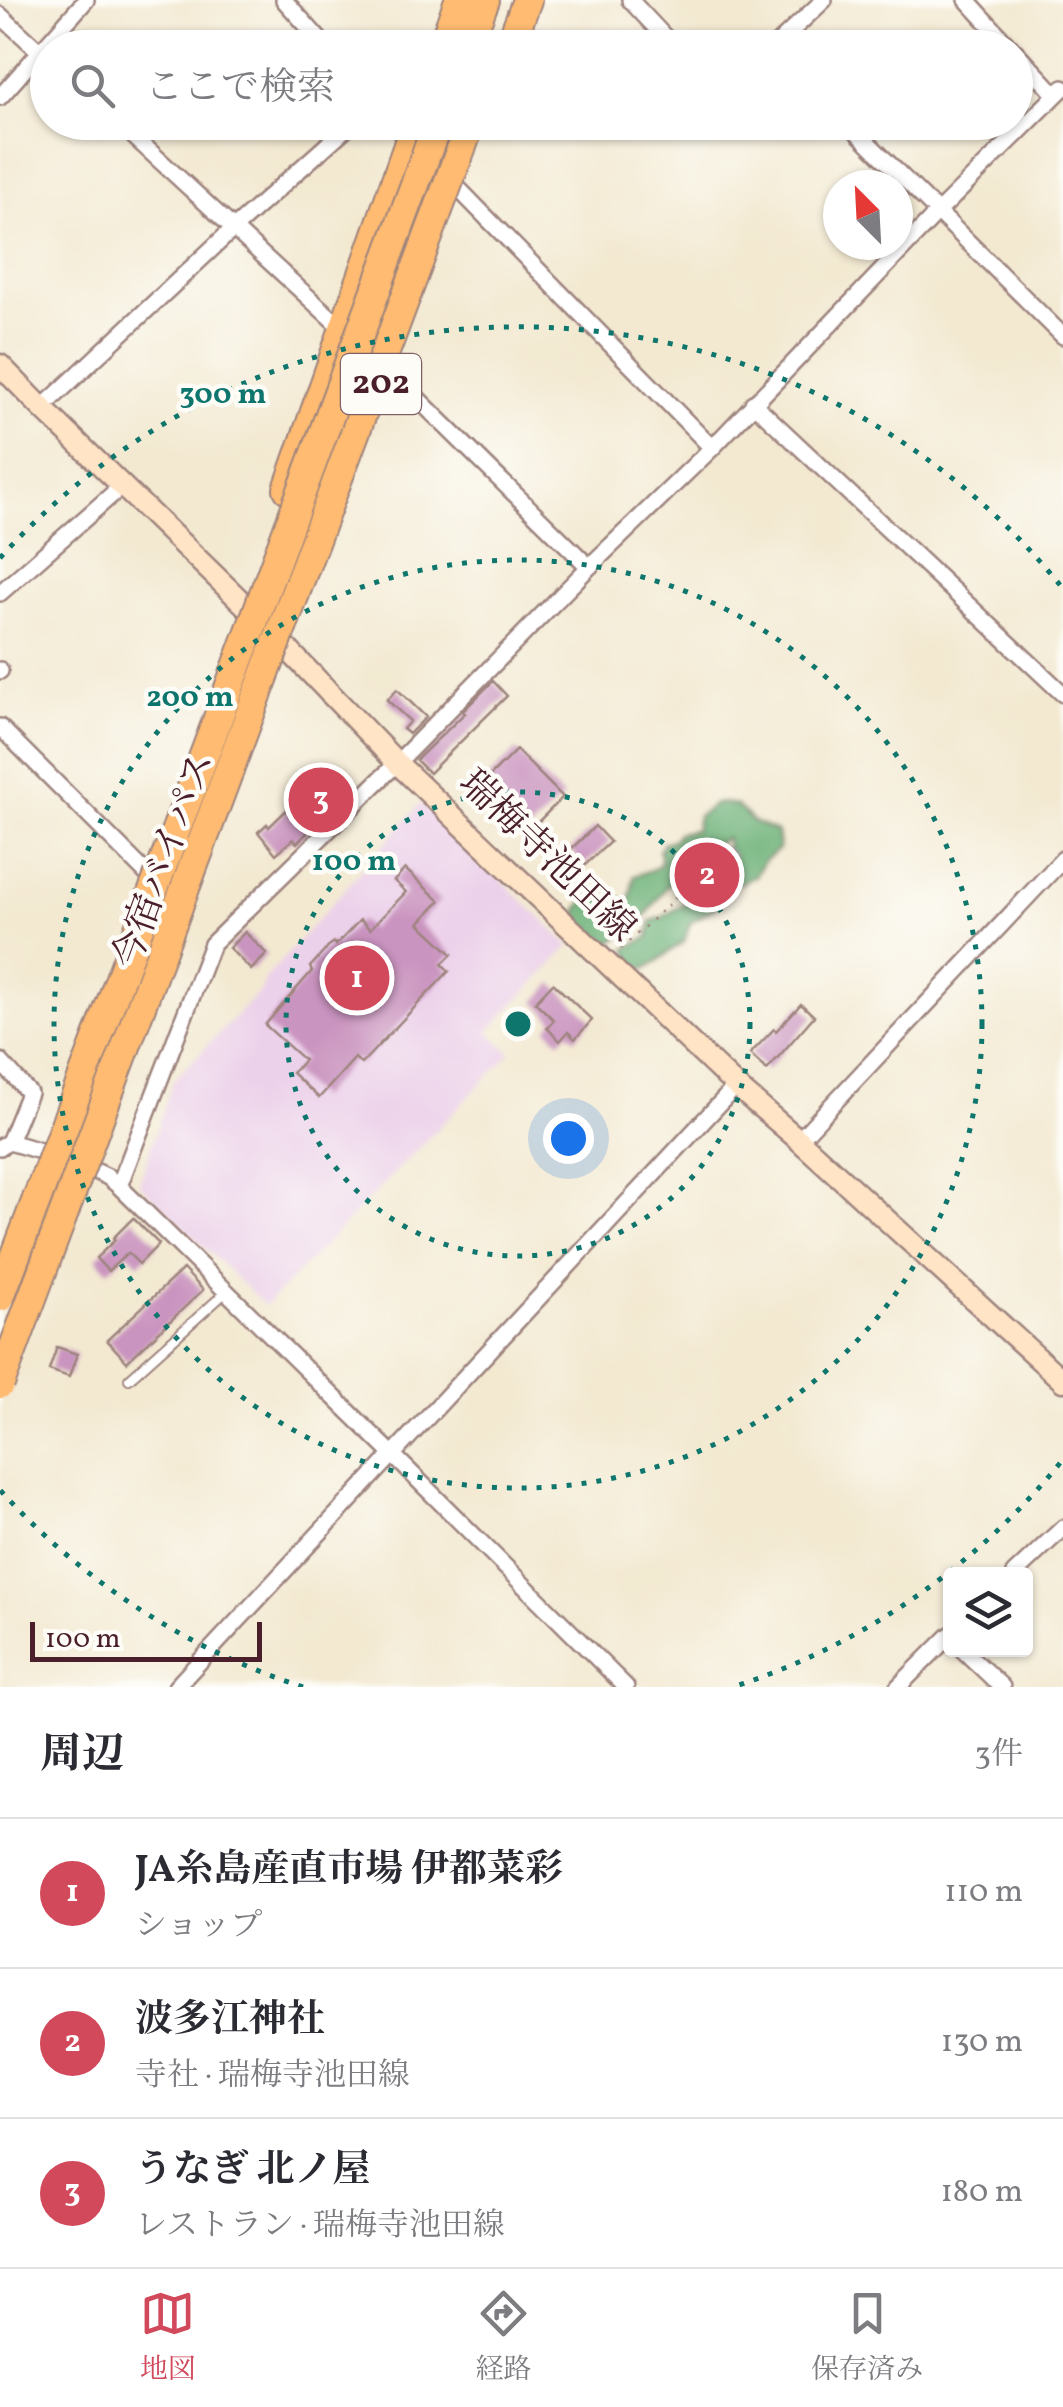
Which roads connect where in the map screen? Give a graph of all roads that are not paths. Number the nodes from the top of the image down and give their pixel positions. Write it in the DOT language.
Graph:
graph roads {
  1 [pos="86,0"];
  2 [pos="284,0"];
  3 [pos="459,0"];
  4 [pos="485,0"];
  5 [pos="517,0"];
  6 [pos="527,0"];
  7 [pos="630,0"];
  8 [pos="824,0"];
  9 [pos="967,0"];
  10 [pos="0,15"];
  11 [pos="63,30"];
  12 [pos="311,30"];
  13 [pos="448,30"];
  14 [pos="473,30"];
  15 [pos="506,30"];
  16 [pos="515,30"];
  17 [pos="659,30"];
  18 [pos="793,30"];
  19 [pos="995,30"];
  20 [pos="30,42"];
  21 [pos="30,68"];
  22 [pos="1033,68"];
  23 [pos="1059,91"];
  24 [pos="0,97"];
  25 [pos="1033,117"];
  26 [pos="138,140"];
  27 [pos="333,140"];
  28 [pos="404,140"];
  29 [pos="418,140"];
  30 [pos="431,140"];
  31 [pos="464,140"];
  32 [pos="473,140"];
  33 [pos="865,140"];
  34 [pos="1010,140"];
  35 [pos="456,186"];
  36 [pos="938,213"];
  37 [pos="234,228"];
  38 [pos="345,331"];
  39 [pos="1063,336"];
  40 [pos="4,376"];
  41 [pos="384,376"];
  42 [pos="753,403"];
  43 [pos="42,408"];
  44 [pos="712,448"];
  45 [pos="123,485"];
  46 [pos="589,567"];
  47 [pos="0,592"];
  48 [pos="246,606"];
  49 [pos="286,646"];
  50 [pos="1063,694"];
  51 [pos="0,727"];
  52 [pos="397,763"];
  53 [pos="1063,859"];
  54 [pos="149,876"];
  55 [pos="0,1062"];
  56 [pos="736,1086"];
  57 [pos="799,1140"];
  58 [pos="4,1144"];
  59 [pos="46,1152"];
  60 [pos="94,1169"];
  61 [pos="118,1186"];
  62 [pos="0,1263"];
  63 [pos="226,1292"];
  64 [pos="0,1297"];
  65 [pos="130,1379"];
  66 [pos="1063,1381"];
  67 [pos="0,1384"];
  68 [pos="0,1398"];
  69 [pos="392,1454"];
  70 [pos="1063,1528"];
  71 [pos="1021,1567"];
  72 [pos="943,1644"];
  73 [pos="970,1657"];
  74 [pos="176,1687"];
  75 [pos="626,1687"];
  76 [pos="898,1687"];
  77 [pos="1002,1687"];
  1 -- 11 [label="street"];
  2 -- 12 [label="street"];
  3 -- 13 [label="highway"];
  4 -- 14 [label="highway"];
  5 -- 15 [label="highway"];
  6 -- 16 [label="highway"];
  7 -- 17 [label="street"];
  8 -- 18 [label="street"];
  9 -- 19 [label="street"];
  10 -- 20 [label="street"];
  21 -- 24 [label="street"];
  22 -- 23 [label="street"];
  23 -- 25 [label="street"];
  26 -- 37 [label="street"];
  27 -- 37 [label="street"];
  28 -- 38 [label="highway, 今宿バイパス / 202"];
  29 -- 35 [label="street"];
  30 -- 64 [label="highway, bridge"];
  31 -- 67 [label="highway, bridge"];
  32 -- 35 [label="highway, 今宿バイパス / 202"];
  33 -- 36 [label="street"];
  34 -- 36 [label="street"];
  35 -- 41 [label="highway, 今宿バイパス / 202"];
  35 -- 44 [label="street"];
  36 -- 39 [label="street"];
  36 -- 42 [label="street"];
  37 -- 38 [label="street"];
  37 -- 43 [label="street"];
  38 -- 48 [label="highway, 今宿バイパス / 202"];
  40 -- 43 [label="main road, 瑞梅寺池田線"];
  41 -- 46 [label="street"];
  41 -- 49 [label="highway, 今宿バイパス / 202"];
  42 -- 44 [label="street"];
  42 -- 50 [label="street"];
  43 -- 45 [label="main road, 瑞梅寺池田線"];
  44 -- 46 [label="street"];
  45 -- 47 [label="street"];
  45 -- 48 [label="main road, 瑞梅寺池田線"];
  46 -- 52 [label="street"];
  48 -- 49 [label="main road, 瑞梅寺池田線"];
  48 -- 54 [label="highway, 今宿バイパス / 202"];
  49 -- 52 [label="main road, 瑞梅寺池田線"];
  49 -- 60 [label="highway, 今宿バイパス / 202"];
  51 -- 54 [label="street"];
  52 -- 56 [label="main road, 瑞梅寺池田線"];
  52 -- 61 [label="street"];
  53 -- 57 [label="street"];
  54 -- 59 [label="highway, 今宿バイパス / 202"];
  55 -- 58 [label="street"];
  56 -- 57 [label="main road, 瑞梅寺池田線"];
  56 -- 69 [label="street"];
  57 -- 66 [label="main road, 瑞梅寺池田線"];
  58 -- 59 [label="street"];
  59 -- 60 [label="street"];
  59 -- 62 [label="highway, 今宿バイパス / 202"];
  60 -- 61 [label="street"];
  60 -- 68 [label="highway, 今宿バイパス / 202"];
  61 -- 63 [label="street"];
  63 -- 65 [label="lane"];
  63 -- 69 [label="street"];
  69 -- 74 [label="street"];
  69 -- 75 [label="street"];
  70 -- 71 [label="street"];
  72 -- 76 [label="street"];
  73 -- 77 [label="street"];
}
